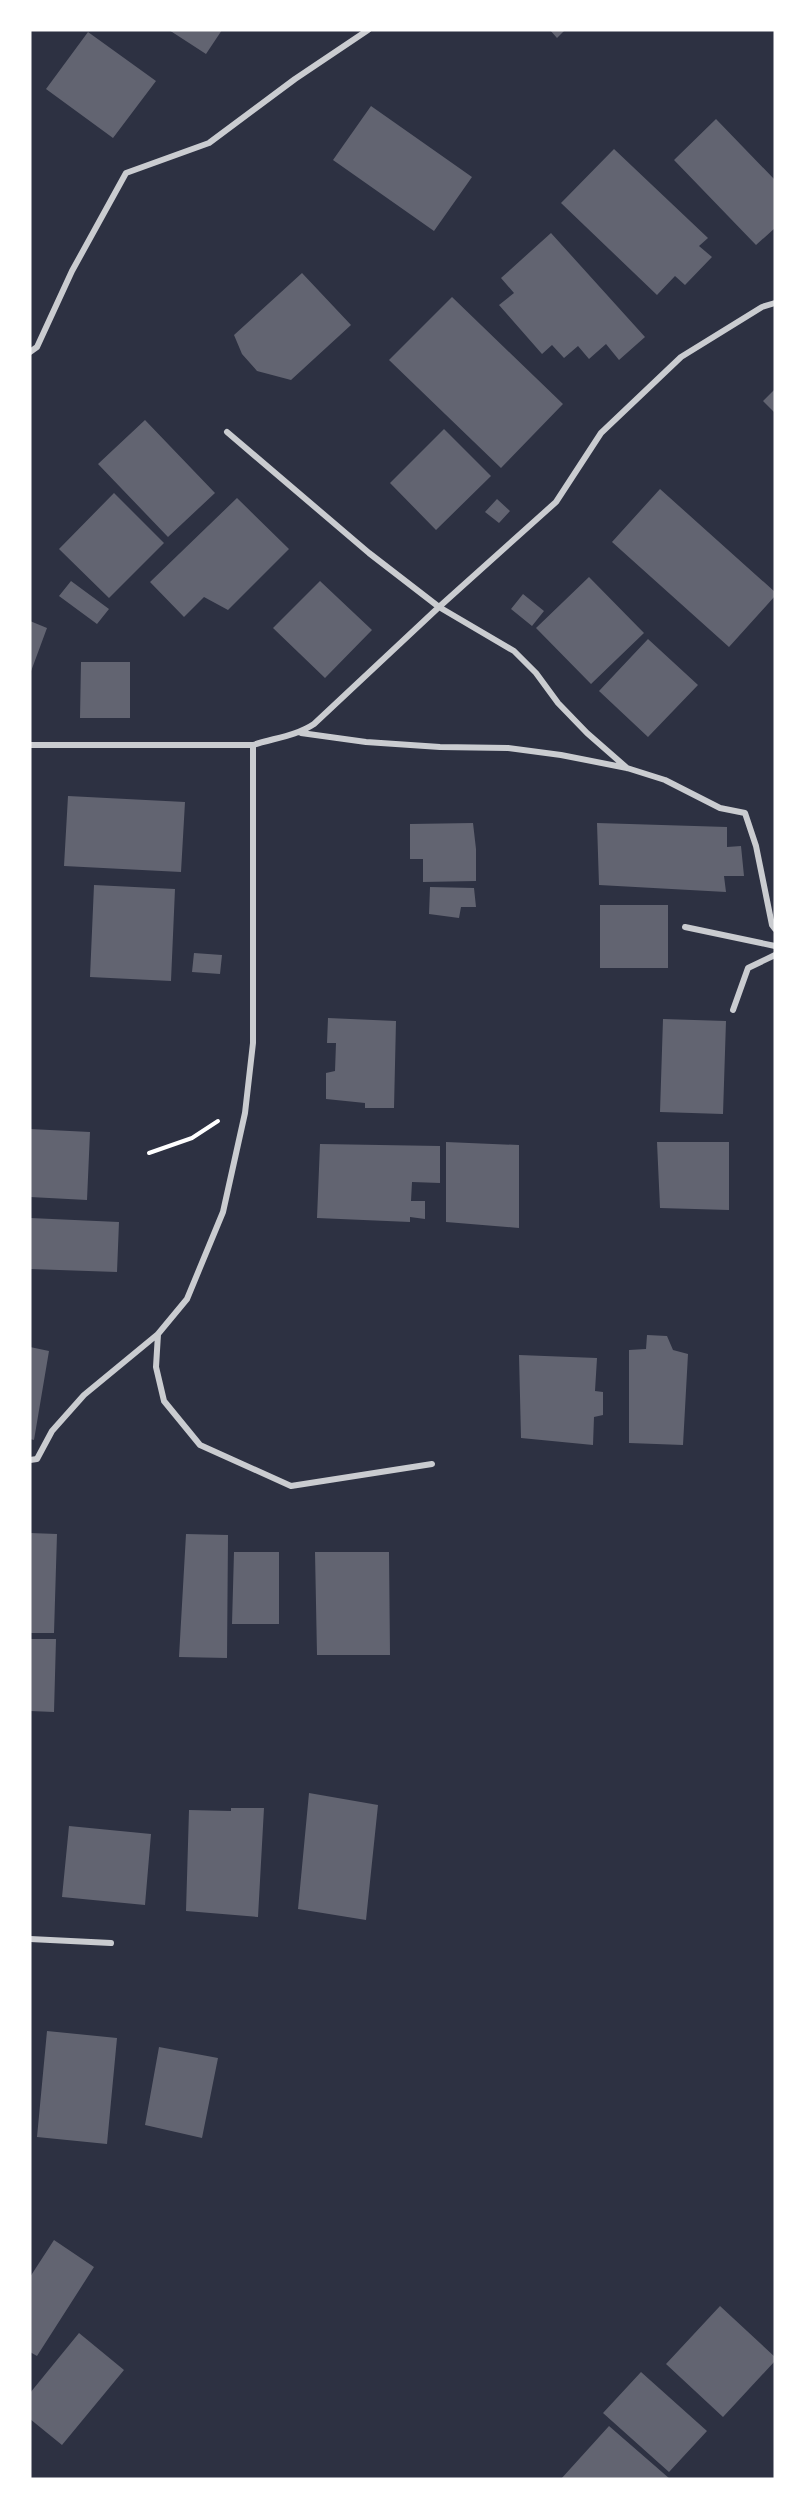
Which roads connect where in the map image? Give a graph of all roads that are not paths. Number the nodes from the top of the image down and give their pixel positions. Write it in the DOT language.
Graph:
graph roads {
  1 [pos="368,30"];
  2 [pos="775,303"];
  3 [pos="30,352"];
  4 [pos="227,432"];
  5 [pos="439,607"];
  6 [pos="300,733"];
  7 [pos="30,745"];
  8 [pos="253,745"];
  9 [pos="627,768"];
  10 [pos="685,927"];
  11 [pos="775,929"];
  12 [pos="775,946"];
  13 [pos="775,955"];
  14 [pos="733,1010"];
  15 [pos="158,1334"];
  16 [pos="30,1460"];
  17 [pos="432,1464"];
  18 [pos="30,1939"];
  19 [pos="111,1943"];
  1 -- 3 [label="street"];
  2 -- 5 [label="street"];
  4 -- 5 [label="street"];
  5 -- 6 [label="street"];
  5 -- 9 [label="street"];
  6 -- 8 [label="street"];
  6 -- 9 [label="street"];
  7 -- 8 [label="street"];
  8 -- 15 [label="street"];
  9 -- 11 [label="street"];
  10 -- 12 [label="street"];
  13 -- 14 [label="street"];
  15 -- 16 [label="street"];
  15 -- 17 [label="street"];
  18 -- 19 [label="street"];
}
